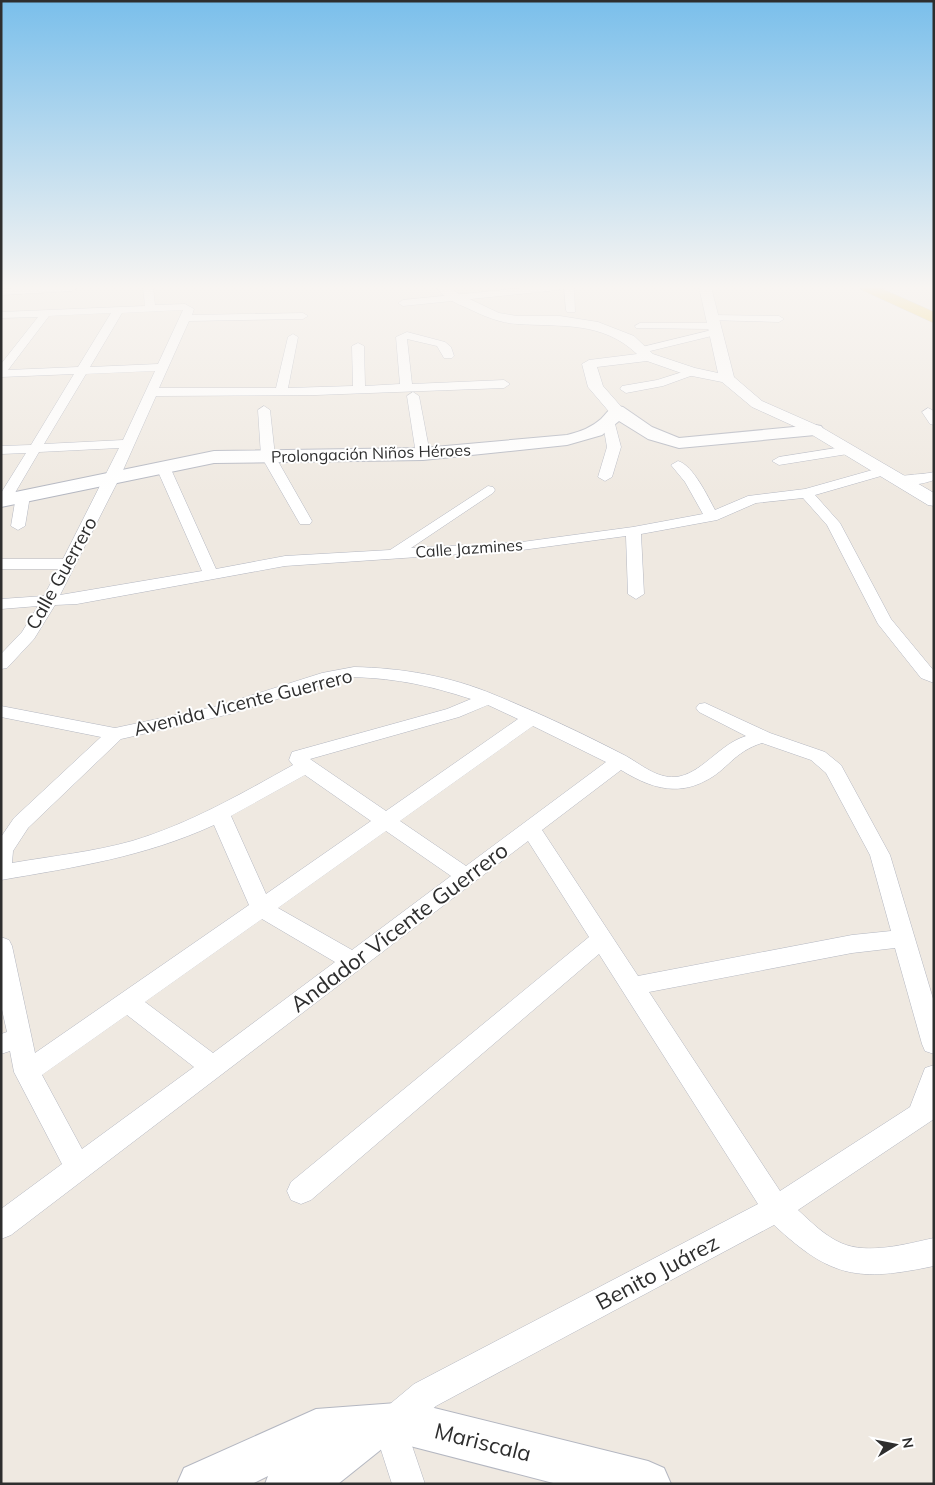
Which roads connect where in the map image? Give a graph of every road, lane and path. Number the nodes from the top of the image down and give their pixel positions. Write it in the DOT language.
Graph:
graph roads {
  1 [pos="14,356"];
  2 [pos="90,356"];
  3 [pos="168,356"];
  4 [pos="289,356"];
  5 [pos="358,356"];
  6 [pos="404,356"];
  7 [pos="632,356"];
  8 [pos="651,356"];
  9 [pos="722,356"];
  10 [pos="163,367"];
  11 [pos="81,371"];
  12 [pos="692,372"];
  13 [pos="1,373"];
  14 [pos="727,379"];
  15 [pos="504,384"];
  16 [pos="359,389"];
  17 [pos="626,389"];
  18 [pos="281,391"];
  19 [pos="151,392"];
  20 [pos="409,392"];
  21 [pos="264,410"];
  22 [pos="613,417"];
  23 [pos="815,430"];
  24 [pos="128,444"];
  25 [pos="35,448"];
  26 [pos="1,450"];
  27 [pos="849,450"];
  28 [pos="424,454"];
  29 [pos="268,456"];
  30 [pos="779,461"];
  31 [pos="678,465"];
  32 [pos="163,467"];
  33 [pos="890,476"];
  34 [pos="934,476"];
  35 [pos="113,477"];
  36 [pos="605,477"];
  37 [pos="488,490"];
  38 [pos="806,493"];
  39 [pos="23,496"];
  40 [pos="2,501"];
  41 [pos="934,501"];
  42 [pos="712,517"];
  43 [pos="305,521"];
  44 [pos="18,526"];
  45 [pos="633,531"];
  46 [pos="396,553"];
  47 [pos="1,564"];
  48 [pos="68,564"];
  49 [pos="211,574"];
  50 [pos="636,594"];
  51 [pos="50,600"];
  52 [pos="1,604"];
  53 [pos="28,635"];
  54 [pos="1,640"];
  55 [pos="1,664"];
  56 [pos="934,678"];
  57 [pos="488,698"];
  58 [pos="705,708"];
  59 [pos="1,711"];
  60 [pos="531,720"];
  61 [pos="115,734"];
  62 [pos="763,737"];
  63 [pos="302,761"];
  64 [pos="620,761"];
  65 [pos="220,815"];
  66 [pos="386,821"];
  67 [pos="530,828"];
  68 [pos="1,864"];
  69 [pos="1,872"];
  70 [pos="466,876"];
  71 [pos="261,908"];
  72 [pos="904,938"];
  73 [pos="602,939"];
  74 [pos="1,946"];
  75 [pos="353,962"];
  76 [pos="632,986"];
  77 [pos="127,1002"];
  78 [pos="11,1041"];
  79 [pos="934,1044"];
  80 [pos="213,1067"];
  81 [pos="27,1072"];
  82 [pos="934,1075"];
  83 [pos="928,1109"];
  84 [pos="78,1168"];
  85 [pos="301,1191"];
  86 [pos="27,1207"];
  87 [pos="776,1209"];
  88 [pos="1,1216"];
  89 [pos="1,1226"];
  90 [pos="934,1252"];
  91 [pos="382,1425"];
  92 [pos="200,1484"];
  93 [pos="288,1484"];
  94 [pos="409,1484"];
  95 [pos="648,1484"];
  1 -- 13 [label="street"];
  2 -- 11 [label="street"];
  3 -- 10 [label="street, Calle Guerrero"];
  4 -- 18 [label="street"];
  5 -- 16 [label="street"];
  6 -- 20 [label="street"];
  7 -- 22 [label="street"];
  8 -- 12 [label="street"];
  9 -- 14 [label="street"];
  10 -- 11 [label="street"];
  10 -- 19 [label="street, Calle Guerrero"];
  11 -- 13 [label="street"];
  11 -- 25 [label="street"];
  12 -- 14 [label="street"];
  12 -- 17 [label="street"];
  14 -- 23 [label="street"];
  15 -- 20 [label="street"];
  16 -- 18 [label="street"];
  16 -- 20 [label="street"];
  18 -- 19 [label="street"];
  19 -- 24 [label="street, Calle Guerrero"];
  20 -- 28 [label="street"];
  21 -- 29 [label="street"];
  22 -- 23 [label="main road"];
  22 -- 28 [label="main road, Prolongación Niños Héroes"];
  22 -- 36 [label="street"];
  23 -- 27 [label="street"];
  24 -- 25 [label="street"];
  24 -- 35 [label="street, Calle Guerrero"];
  25 -- 26 [label="street"];
  25 -- 40 [label="street"];
  27 -- 30 [label="street"];
  27 -- 33 [label="street"];
  28 -- 29 [label="main road, Prolongación Niños Héroes"];
  29 -- 32 [label="main road, Prolongación Niños Héroes"];
  29 -- 43 [label="street"];
  31 -- 42 [label="street"];
  32 -- 35 [label="main road, Prolongación Niños Héroes"];
  32 -- 49 [label="street"];
  33 -- 34 [label="street, Calle Jazmines"];
  33 -- 38 [label="street, Calle Jazmines"];
  33 -- 41 [label="street"];
  35 -- 39 [label="main road, Prolongación Niños Héroes"];
  35 -- 48 [label="street, Calle Guerrero"];
  37 -- 46 [label="street"];
  38 -- 42 [label="street, Calle Jazmines"];
  38 -- 56 [label="street"];
  39 -- 40 [label="main road, Prolongación Niños Héroes"];
  39 -- 44 [label="street"];
  42 -- 45 [label="street, Calle Jazmines"];
  45 -- 46 [label="street, Calle Jazmines"];
  45 -- 50 [label="street"];
  46 -- 49 [label="street, Calle Jazmines"];
  47 -- 48 [label="street"];
  48 -- 51 [label="street, Calle Guerrero"];
  49 -- 51 [label="street, Calle Jazmines"];
  51 -- 52 [label="street, Calle Jazmines"];
  51 -- 53 [label="street, Calle Guerrero"];
  53 -- 54 [label="street"];
  53 -- 55 [label="street, Calle Guerrero"];
  57 -- 60 [label="street, Avenida Vicente Guerrero"];
  57 -- 61 [label="street, Avenida Vicente Guerrero"];
  57 -- 63 [label="street"];
  58 -- 62 [label="street"];
  59 -- 61 [label="street, Avenida Vicente Guerrero"];
  60 -- 64 [label="street, Avenida Vicente Guerrero"];
  60 -- 66 [label="street"];
  61 -- 68 [label="street"];
  62 -- 64 [label="street"];
  62 -- 72 [label="street"];
  63 -- 65 [label="street"];
  63 -- 66 [label="street"];
  64 -- 67 [label="street, Andador Vicente Guerrero"];
  65 -- 69 [label="street"];
  65 -- 71 [label="street"];
  66 -- 70 [label="street"];
  66 -- 71 [label="street"];
  67 -- 70 [label="street, Andador Vicente Guerrero"];
  67 -- 73 [label="street"];
  70 -- 75 [label="street, Andador Vicente Guerrero"];
  71 -- 75 [label="street"];
  71 -- 77 [label="street"];
  72 -- 76 [label="street"];
  72 -- 79 [label="street"];
  73 -- 76 [label="street"];
  73 -- 85 [label="street"];
  74 -- 78 [label="street"];
  75 -- 80 [label="street, Andador Vicente Guerrero"];
  76 -- 87 [label="street"];
  77 -- 80 [label="street"];
  77 -- 81 [label="street"];
  78 -- 81 [label="street"];
  80 -- 84 [label="street, Andador Vicente Guerrero"];
  81 -- 84 [label="street"];
  82 -- 83 [label="street"];
  83 -- 87 [label="street, Benito Juárez"];
  84 -- 86 [label="street, Andador Vicente Guerrero"];
  86 -- 88 [label="street"];
  86 -- 89 [label="street, Andador Vicente Guerrero"];
  87 -- 90 [label="street"];
  87 -- 91 [label="street, Benito Juárez"];
  91 -- 92 [label="main road, Mariscala"];
  91 -- 93 [label="main road"];
  91 -- 94 [label="street"];
  91 -- 95 [label="main road, Mariscala"];
}
